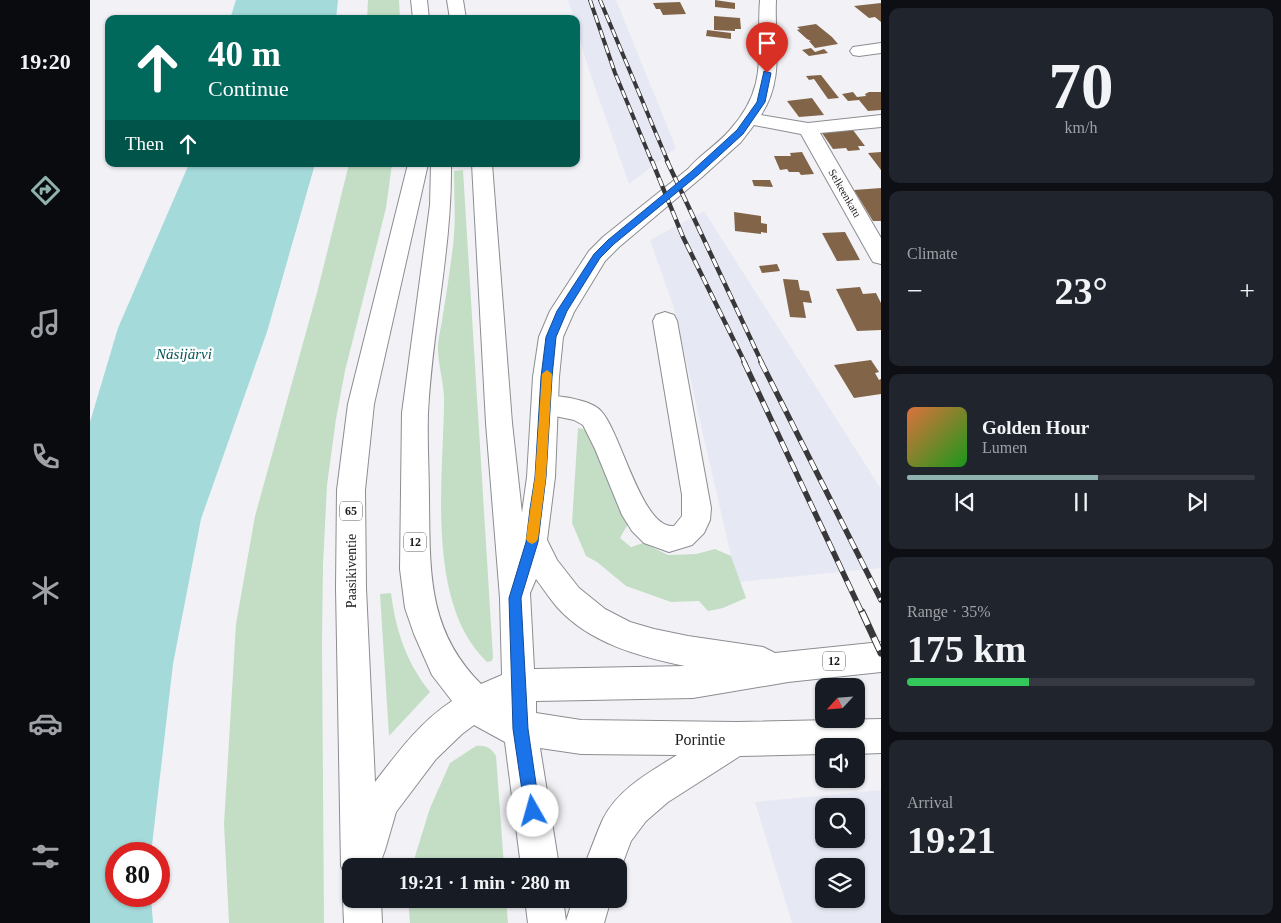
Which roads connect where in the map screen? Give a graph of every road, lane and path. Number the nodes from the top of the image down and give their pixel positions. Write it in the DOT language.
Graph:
graph roads {
  1 [pos="419,0"];
  2 [pos="455,0"];
  3 [pos="768,0"];
  4 [pos="421,15"];
  5 [pos="457,15"];
  6 [pos="881,48"];
  7 [pos="859,51"];
  8 [pos="750,119"];
  9 [pos="881,121"];
  10 [pos="808,129"];
  11 [pos="417,167"];
  12 [pos="441,167"];
  13 [pos="482,167"];
  14 [pos="881,257"];
  15 [pos="666,321"];
  16 [pos="545,405"];
  17 [pos="502,465"];
  18 [pos="532,542"];
  19 [pos="515,598"];
  20 [pos="881,657"];
  21 [pos="788,666"];
  22 [pos="518,685"];
  23 [pos="476,704"];
  24 [pos="520,729"];
  25 [pos="881,736"];
  26 [pos="736,739"];
  27 [pos="361,858"];
  28 [pos="364,858"];
  29 [pos="539,858"];
  30 [pos="606,858"];
  31 [pos="362,908"];
  32 [pos="545,908"];
  33 [pos="589,908"];
  34 [pos="363,923"];
  35 [pos="547,923"];
  36 [pos="585,923"];
  1 -- 4 [label="main road"];
  2 -- 5 [label="main road"];
  3 -- 8 [label="main road"];
  6 -- 7 [label="main road"];
  8 -- 10 [label="main road"];
  8 -- 16 [label="main road"];
  9 -- 10 [label="main road"];
  10 -- 14 [label="main road, Selkeenkatu"];
  11 -- 27 [label="main road, Paasikiventie / 65"];
  12 -- 23 [label="main road, 12"];
  13 -- 17 [label="main road, 12"];
  15 -- 16 [label="main road"];
  16 -- 18 [label="main road"];
  17 -- 18 [label="main road, 12"];
  17 -- 19 [label="main road"];
  18 -- 19 [label="main road"];
  18 -- 21 [label="main road, 12"];
  19 -- 22 [label="main road"];
  20 -- 21 [label="main road, 12"];
  21 -- 22 [label="main road"];
  22 -- 23 [label="main road"];
  22 -- 24 [label="main road"];
  23 -- 24 [label="main road, 12"];
  23 -- 28 [label="main road"];
  24 -- 26 [label="main road, Porintie / 12"];
  24 -- 29 [label="main road"];
  25 -- 26 [label="main road, Porintie / 12"];
  26 -- 30 [label="main road"];
  31 -- 34 [label="main road"];
  32 -- 35 [label="main road"];
  33 -- 36 [label="main road"];
}
